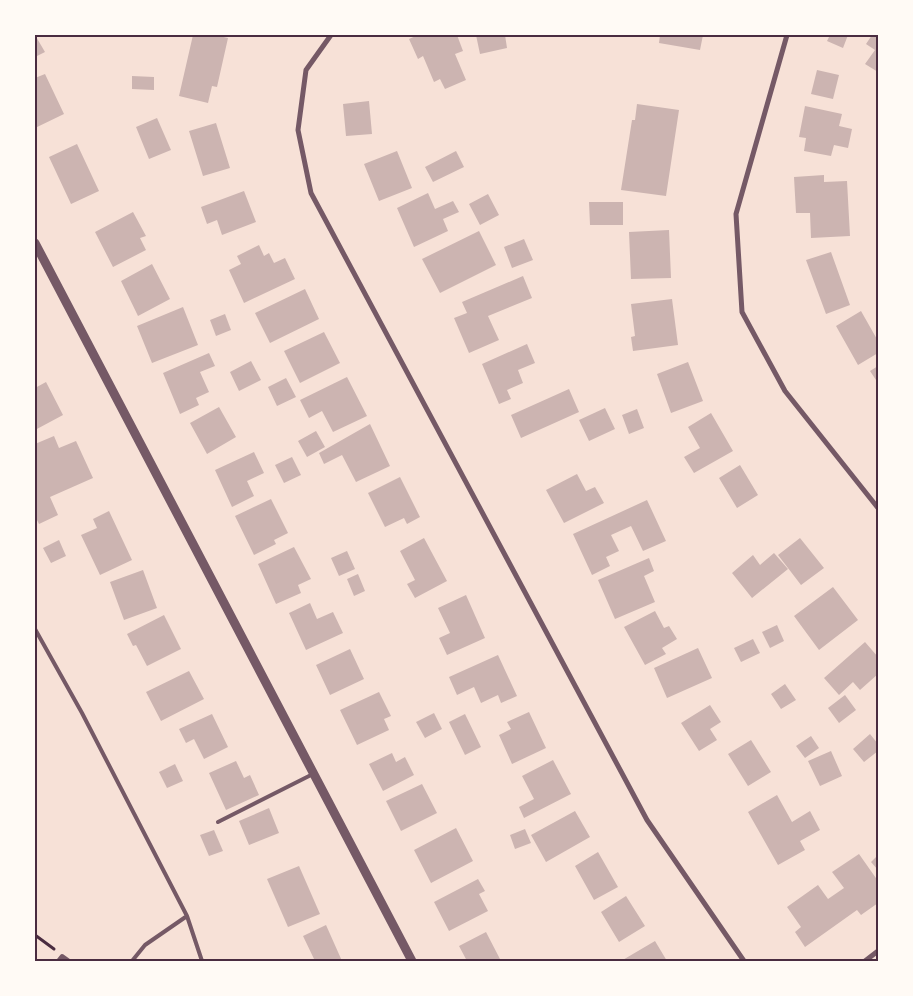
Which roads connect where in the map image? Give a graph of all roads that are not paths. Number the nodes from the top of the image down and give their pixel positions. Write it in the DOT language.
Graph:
graph roads {
  1 [pos="331,35"];
  2 [pos="787,35"];
  3 [pos="35,243"];
  4 [pos="878,508"];
  5 [pos="35,629"];
  6 [pos="314,774"];
  7 [pos="218,822"];
  8 [pos="187,916"];
  9 [pos="878,951"];
  10 [pos="58,961"];
  11 [pos="69,961"];
  12 [pos="132,961"];
  13 [pos="202,961"];
  14 [pos="412,961"];
  15 [pos="744,961"];
  16 [pos="865,961"];
  1 -- 15 [label="street"];
  2 -- 4 [label="street"];
  3 -- 6 [label="street"];
  5 -- 8 [label="lane"];
  6 -- 7 [label="lane"];
  6 -- 14 [label="street"];
  8 -- 12 [label="lane"];
  8 -- 13 [label="lane"];
  9 -- 16 [label="street"];
  10 -- 11 [label="lane"];
}
